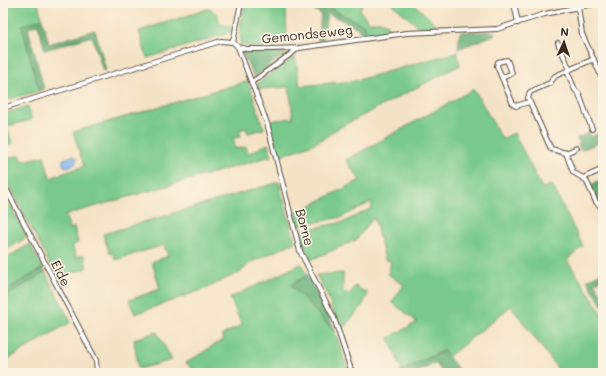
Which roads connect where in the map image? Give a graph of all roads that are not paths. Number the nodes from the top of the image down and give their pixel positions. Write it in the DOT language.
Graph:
graph roads {
  1 [pos="221,3"];
  2 [pos="226,3"];
  3 [pos="241,3"];
  4 [pos="514,3"];
  5 [pos="598,3"];
  6 [pos="578,7"];
  7 [pos="518,23"];
  8 [pos="233,42"];
  9 [pos="558,43"];
  10 [pos="238,47"];
  11 [pos="299,48"];
  12 [pos="594,59"];
  13 [pos="568,71"];
  14 [pos="502,78"];
  15 [pos="603,80"];
  16 [pos="252,82"];
  17 [pos="529,102"];
  18 [pos="3,108"];
  19 [pos="592,129"];
  20 [pos="577,148"];
  21 [pos="566,153"];
  22 [pos="603,169"];
  23 [pos="583,178"];
  24 [pos="3,183"];
  25 [pos="603,209"];
  26 [pos="97,373"];
  27 [pos="352,373"];
  1 -- 2 [label="street"];
  3 -- 8 [label="street"];
  4 -- 7 [label="street"];
  5 -- 6 [label="street, Gemondseweg"];
  6 -- 7 [label="street, Gemondseweg"];
  6 -- 12 [label="street"];
  7 -- 11 [label="street, Gemondseweg"];
  8 -- 10 [label="street"];
  8 -- 18 [label="street"];
  9 -- 13 [label="street"];
  10 -- 11 [label="street, Gemondseweg"];
  10 -- 16 [label="street, Borne"];
  11 -- 16 [label="street"];
  12 -- 13 [label="street"];
  12 -- 15 [label="street"];
  13 -- 17 [label="street"];
  13 -- 19 [label="street"];
  14 -- 14 [label="street"];
  14 -- 17 [label="street"];
  16 -- 27 [label="street, Borne"];
  17 -- 21 [label="street"];
  20 -- 21 [label="street"];
  21 -- 23 [label="street"];
  22 -- 23 [label="street"];
  23 -- 25 [label="street"];
  24 -- 26 [label="street, Elde"];
}
